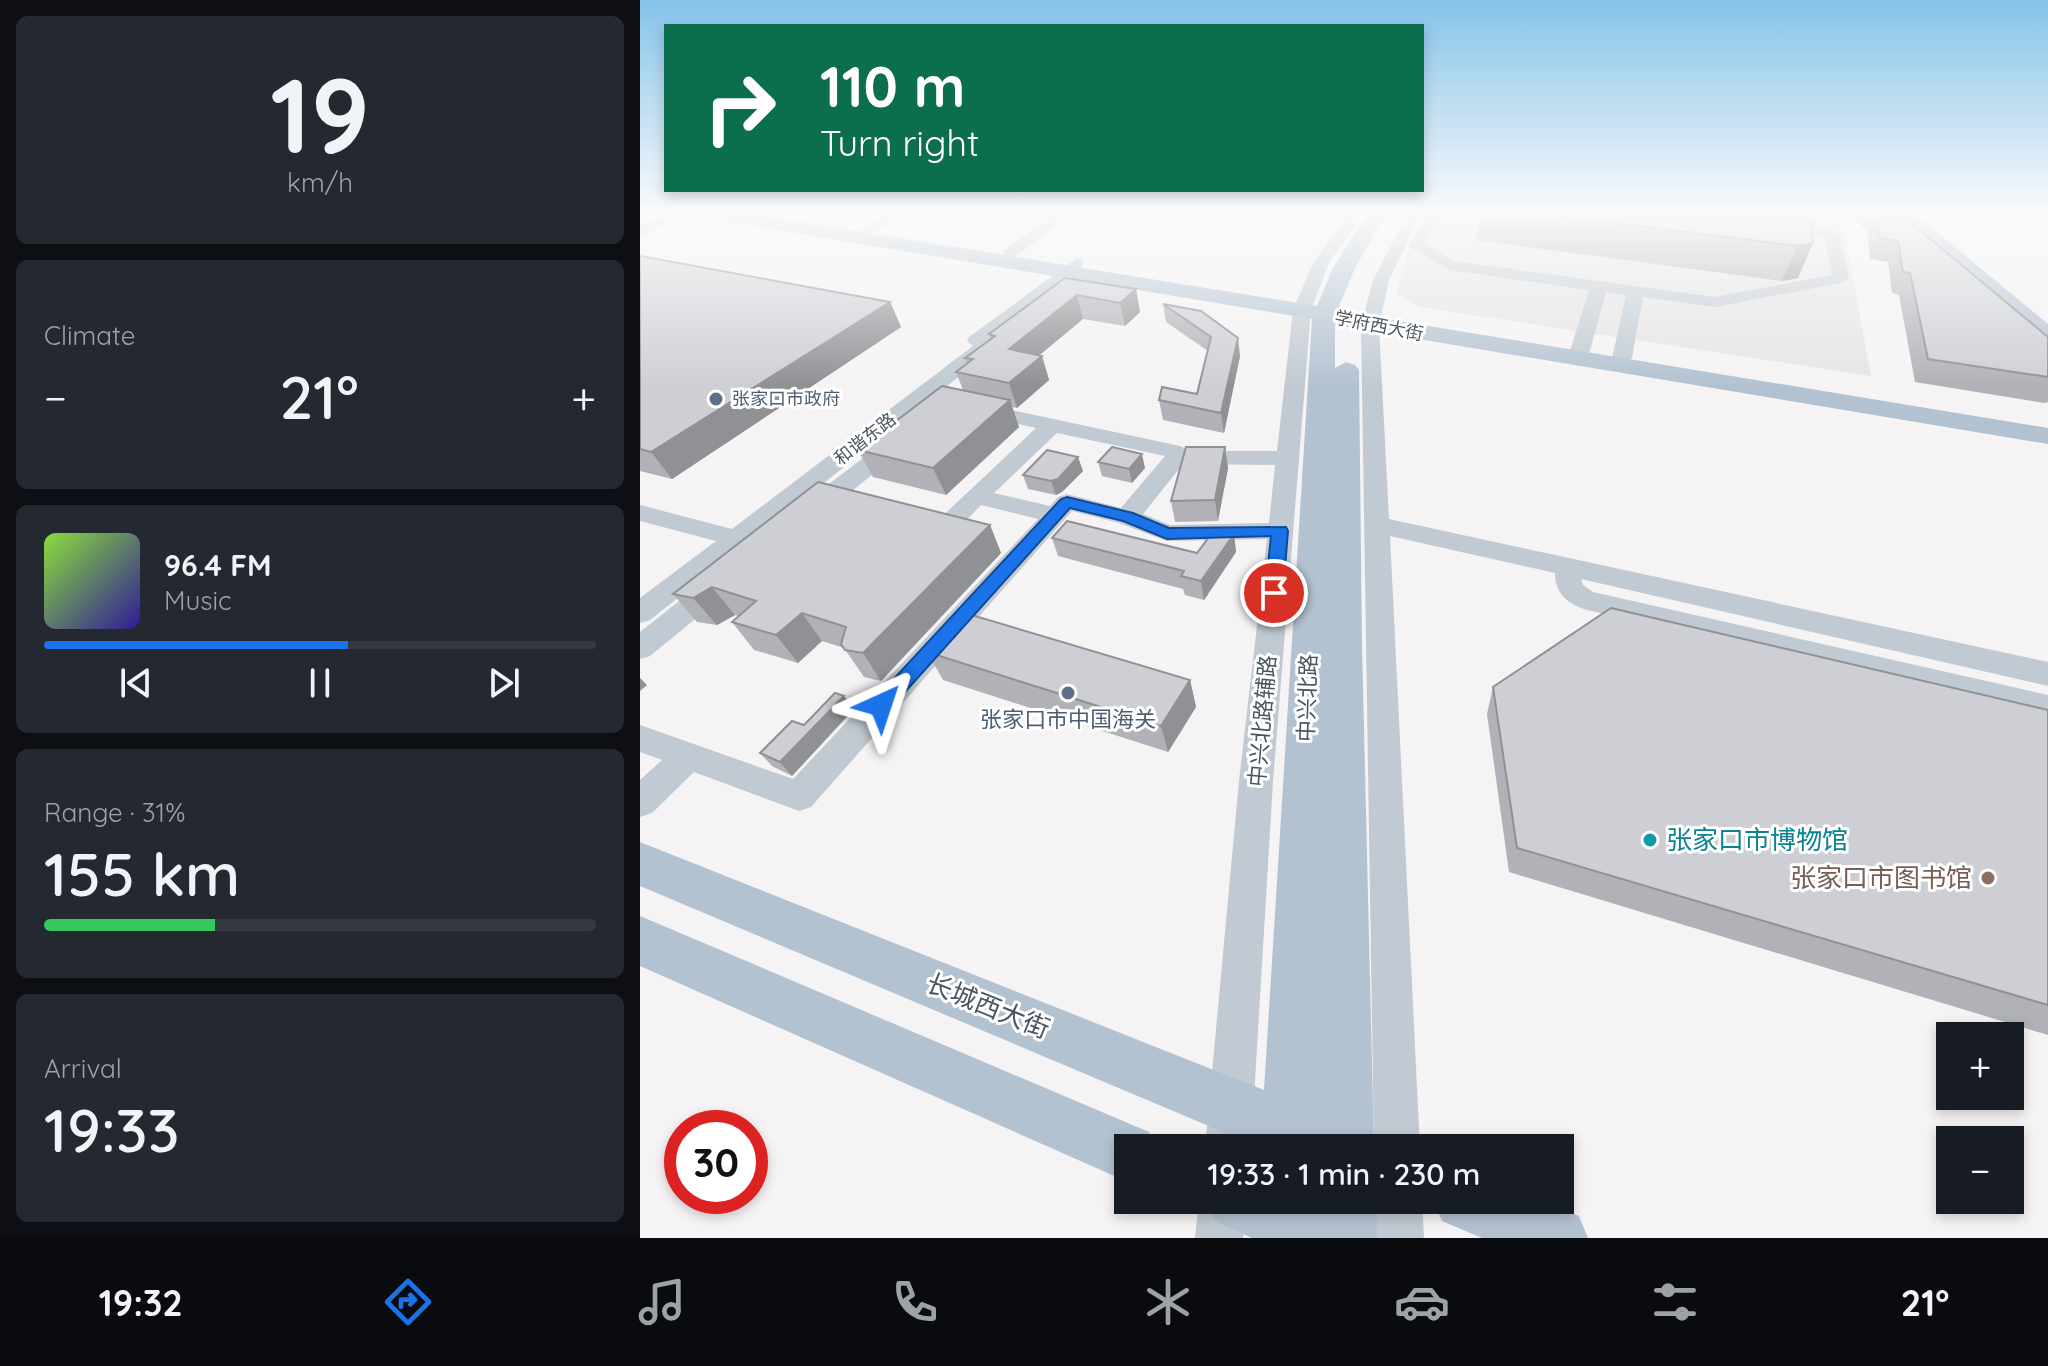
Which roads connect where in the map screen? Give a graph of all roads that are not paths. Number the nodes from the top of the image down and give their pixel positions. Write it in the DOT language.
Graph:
graph roads {
  1 [pos="1075,271"];
  2 [pos="1095,271"];
  3 [pos="1323,271"];
  4 [pos="1348,271"];
  5 [pos="1361,271"];
  6 [pos="1385,271"];
  7 [pos="1491,271"];
  8 [pos="1839,271"];
  9 [pos="1955,271"];
  10 [pos="1971,271"];
  11 [pos="1599,286"];
  12 [pos="1635,291"];
  13 [pos="1337,313"];
  14 [pos="2048,336"];
  15 [pos="1580,351"];
  16 [pos="2048,351"];
  17 [pos="1622,358"];
  18 [pos="1052,425"];
  19 [pos="2048,426"];
  20 [pos="2048,436"];
  21 [pos="1176,458"];
  22 [pos="1287,458"];
  23 [pos="976,496"];
  24 [pos="829,497"];
  25 [pos="858,504"];
  26 [pos="640,513"];
  27 [pos="1054,515"];
  28 [pos="1127,517"];
  29 [pos="915,519"];
  30 [pos="794,525"];
  31 [pos="1378,525"];
  32 [pos="944,526"];
  33 [pos="1280,531"];
  34 [pos="971,533"];
  35 [pos="729,537"];
  36 [pos="1535,545"];
  37 [pos="1472,546"];
  38 [pos="1569,568"];
  39 [pos="735,573"];
  40 [pos="640,597"];
  41 [pos="640,613"];
  42 [pos="2003,646"];
  43 [pos="640,648"];
  44 [pos="2048,666"];
  45 [pos="2048,674"];
  46 [pos="2048,707"];
  47 [pos="640,738"];
  48 [pos="680,752"];
  49 [pos="640,779"];
  50 [pos="640,802"];
  51 [pos="640,864"];
  52 [pos="640,941"];
  53 [pos="1230,1127"];
  54 [pos="1265,1134"];
  55 [pos="1306,1134"];
  56 [pos="1345,1134"];
  57 [pos="1397,1134"];
  58 [pos="1114,1147"];
  59 [pos="1221,1214"];
  60 [pos="1346,1214"];
  61 [pos="1399,1214"];
  62 [pos="1498,1214"];
  63 [pos="1219,1238"];
  64 [pos="1346,1238"];
  65 [pos="1400,1238"];
  66 [pos="1557,1238"];
  1 -- 35 [label="street, 和谐东路"];
  2 -- 13 [label="main road, 学府西大街"];
  3 -- 13 [label="street, 中兴北路辅路"];
  4 -- 13 [label="main road, 中兴北路"];
  5 -- 13 [label="main road, 中兴北路"];
  6 -- 13 [label="street, 中兴北路辅路"];
  7 -- 11 [label="street"];
  8 -- 12 [label="street"];
  9 -- 16 [label="main road"];
  10 -- 14 [label="main road"];
  11 -- 12 [label="street"];
  11 -- 15 [label="street"];
  12 -- 17 [label="street"];
  13 -- 15 [label="main road, 学府西大街"];
  13 -- 20 [label="main road, 学府西大街"];
  13 -- 22 [label="street, 中兴北路辅路"];
  13 -- 31 [label="street, 中兴北路辅路"];
  13 -- 55 [label="main road, 中兴北路"];
  13 -- 56 [label="main road, 中兴北路"];
  15 -- 17 [label="main road, 学府西大街"];
  17 -- 19 [label="main road, 学府西大街"];
  18 -- 21 [label="street"];
  18 -- 23 [label="street"];
  18 -- 24 [label="street"];
  21 -- 22 [label="street"];
  21 -- 28 [label="street"];
  22 -- 33 [label="street, 中兴北路辅路"];
  23 -- 27 [label="street"];
  23 -- 32 [label="street"];
  24 -- 25 [label="street"];
  24 -- 30 [label="street"];
  26 -- 35 [label="street"];
  27 -- 28 [label="street"];
  27 -- 48 [label="street"];
  28 -- 33 [label="street"];
  29 -- 32 [label="street"];
  31 -- 37 [label="street"];
  31 -- 57 [label="street, 中兴北路辅路"];
  32 -- 34 [label="street"];
  33 -- 53 [label="street, 中兴北路辅路"];
  35 -- 40 [label="street, 和谐东路"];
  35 -- 41 [label="street, 和谐东路"];
  36 -- 37 [label="street"];
  37 -- 38 [label="street"];
  38 -- 45 [label="street"];
  38 -- 46 [label="street"];
  39 -- 43 [label="street"];
  42 -- 44 [label="street"];
  47 -- 48 [label="street"];
  48 -- 49 [label="street"];
  48 -- 50 [label="street"];
  51 -- 53 [label="main road, 长城西大街"];
  52 -- 58 [label="main road"];
  53 -- 54 [label="main road, 长城西大街"];
  59 -- 63 [label="street"];
  60 -- 64 [label="main road"];
  61 -- 65 [label="street"];
  62 -- 66 [label="main road"];
}
